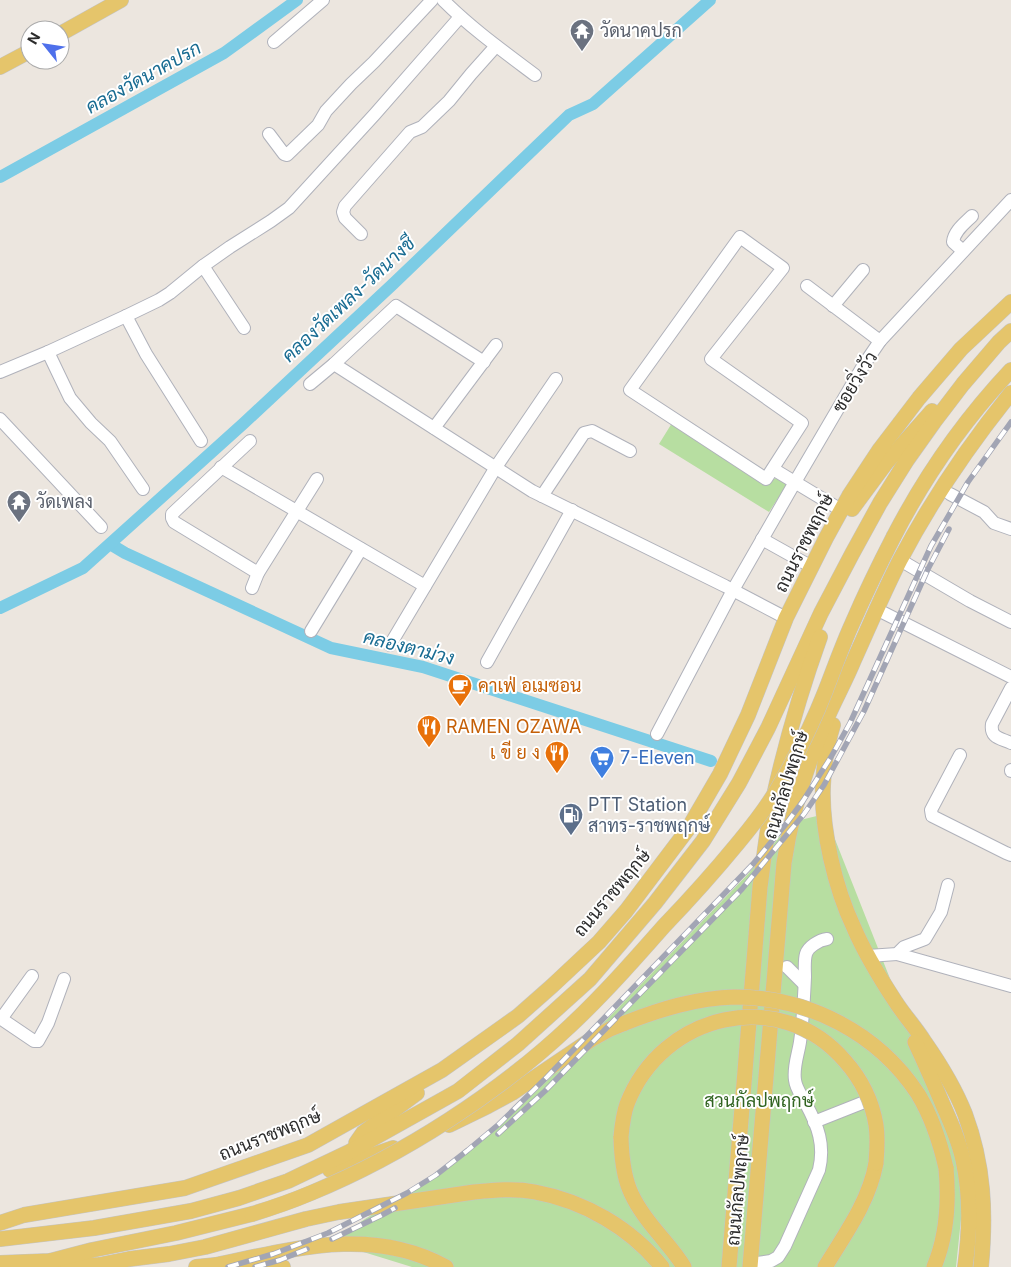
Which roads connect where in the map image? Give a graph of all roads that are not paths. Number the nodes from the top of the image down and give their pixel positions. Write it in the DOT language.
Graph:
graph roads {
  1 [pos="121,0"];
  2 [pos="322,0"];
  3 [pos="442,0"];
  4 [pos="428,1"];
  5 [pos="460,17"];
  6 [pos="70,28"];
  7 [pos="274,42"];
  8 [pos="496,46"];
  9 [pos="20,56"];
  10 [pos="0,67"];
  11 [pos="536,75"];
  12 [pos="269,134"];
  13 [pos="1011,200"];
  14 [pos="972,216"];
  15 [pos="361,234"];
  16 [pos="963,251"];
  17 [pos="203,266"];
  18 [pos="863,270"];
  19 [pos="807,286"];
  20 [pos="1011,302"];
  21 [pos="834,306"];
  22 [pos="126,316"];
  23 [pos="244,328"];
  24 [pos="1011,331"];
  25 [pos="880,341"];
  26 [pos="999,342"];
  27 [pos="496,345"];
  28 [pos="48,352"];
  29 [pos="484,362"];
  30 [pos="334,364"];
  31 [pos="1011,370"];
  32 [pos="0,372"];
  33 [pos="556,379"];
  34 [pos="310,384"];
  35 [pos="1011,393"];
  36 [pos="1011,409"];
  37 [pos="0,419"];
  38 [pos="434,428"];
  39 [pos="201,441"];
  40 [pos="250,441"];
  41 [pos="630,451"];
  42 [pos="221,467"];
  43 [pos="496,467"];
  44 [pos="773,469"];
  45 [pos="317,479"];
  46 [pos="795,482"];
  47 [pos="143,489"];
  48 [pos="950,494"];
  49 [pos="542,496"];
  50 [pos="572,510"];
  51 [pos="842,510"];
  52 [pos="297,512"];
  53 [pos="921,522"];
  54 [pos="101,527"];
  55 [pos="1011,529"];
  56 [pos="762,539"];
  57 [pos="361,549"];
  58 [pos="852,554"];
  59 [pos="900,560"];
  60 [pos="812,566"];
  61 [pos="258,573"];
  62 [pos="425,586"];
  63 [pos="252,588"];
  64 [pos="733,590"];
  65 [pos="876,609"];
  66 [pos="789,613"];
  67 [pos="1011,622"];
  68 [pos="311,631"];
  69 [pos="390,645"];
  70 [pos="487,662"];
  71 [pos="854,662"];
  72 [pos="1011,677"];
  73 [pos="1011,688"];
  74 [pos="657,734"];
  75 [pos="1011,743"];
  76 [pos="960,755"];
  77 [pos="1011,855"];
  78 [pos="948,885"];
  79 [pos="826,939"];
  80 [pos="897,954"];
  81 [pos="868,956"];
  82 [pos="787,968"];
  83 [pos="32,976"];
  84 [pos="64,979"];
  85 [pos="804,984"];
  86 [pos="1011,986"];
  87 [pos="896,1002"];
  88 [pos="0,1019"];
  89 [pos="442,1070"];
  90 [pos="862,1102"];
  91 [pos="814,1122"];
  92 [pos="349,1152"];
  93 [pos="288,1181"];
  94 [pos="0,1214"];
  95 [pos="24,1215"];
  96 [pos="0,1223"];
  97 [pos="0,1239"];
  98 [pos="50,1261"];
  99 [pos="0,1263"];
  100 [pos="216,1265"];
  101 [pos="750,1265"];
  102 [pos="196,1267"];
  103 [pos="283,1267"];
  104 [pos="446,1267"];
  105 [pos="662,1267"];
  106 [pos="684,1267"];
  107 [pos="729,1267"];
  108 [pos="825,1267"];
  109 [pos="934,1267"];
  110 [pos="965,1267"];
  111 [pos="981,1267"];
  1 -- 6 [label="main road"];
  2 -- 7 [label="street"];
  3 -- 5 [label="street"];
  4 -- 12 [label="street"];
  5 -- 8 [label="street"];
  5 -- 17 [label="street"];
  8 -- 11 [label="street"];
  8 -- 15 [label="street"];
  9 -- 10 [label="main road"];
  13 -- 16 [label="street, ซอยวิ่งวัว"];
  14 -- 16 [label="street"];
  16 -- 25 [label="street, ซอยวิ่งวัว"];
  17 -- 22 [label="street"];
  17 -- 23 [label="street"];
  18 -- 21 [label="street"];
  19 -- 21 [label="street"];
  20 -- 51 [label="main road, ถนนราชพฤกษ์"];
  21 -- 25 [label="street"];
  22 -- 28 [label="street"];
  22 -- 39 [label="street"];
  24 -- 26 [label="main road"];
  25 -- 46 [label="street, ซอยวิ่งวัว"];
  26 -- 58 [label="main road"];
  26 -- 66 [label="main road"];
  27 -- 29 [label="street"];
  28 -- 32 [label="street"];
  28 -- 47 [label="street"];
  29 -- 30 [label="street"];
  29 -- 38 [label="street"];
  30 -- 34 [label="street"];
  30 -- 38 [label="street"];
  31 -- 98 [label="main road, bridge"];
  33 -- 43 [label="street"];
  35 -- 53 [label="main road, ถนนกัลปพฤกษ์"];
  36 -- 48 [label="main road"];
  37 -- 54 [label="street"];
  38 -- 43 [label="street"];
  40 -- 42 [label="street"];
  41 -- 49 [label="street"];
  42 -- 52 [label="street"];
  42 -- 61 [label="street"];
  43 -- 49 [label="street"];
  43 -- 62 [label="street"];
  44 -- 44 [label="street"];
  44 -- 46 [label="street"];
  45 -- 52 [label="street"];
  46 -- 51 [label="street"];
  46 -- 56 [label="street, ซอยวิ่งวัว"];
  48 -- 53 [label="main road"];
  48 -- 55 [label="street"];
  49 -- 50 [label="street"];
  50 -- 64 [label="street"];
  50 -- 70 [label="street"];
  51 -- 60 [label="main road, ถนนราชพฤกษ์"];
  52 -- 57 [label="street"];
  52 -- 61 [label="street"];
  53 -- 59 [label="main road, ถนนกัลปพฤกษ์"];
  56 -- 60 [label="street"];
  56 -- 64 [label="street, ซอยวิ่งวัว"];
  57 -- 62 [label="street"];
  57 -- 68 [label="street"];
  58 -- 92 [label="main road"];
  58 -- 107 [label="main road, ถนนกัลปพฤกษ์"];
  59 -- 65 [label="main road, ถนนกัลปพฤกษ์"];
  59 -- 67 [label="street"];
  60 -- 66 [label="main road, ถนนราชพฤกษ์"];
  61 -- 63 [label="street"];
  62 -- 69 [label="street"];
  64 -- 66 [label="street"];
  64 -- 74 [label="street, ซอยวิ่งวัว"];
  65 -- 71 [label="main road, ถนนกัลปพฤกษ์"];
  65 -- 72 [label="street"];
  66 -- 89 [label="main road, ถนนราชพฤกษ์"];
  71 -- 81 [label="main road"];
  71 -- 101 [label="main road, ถนนกัลปพฤกษ์"];
  73 -- 75 [label="street"];
  76 -- 77 [label="street"];
  78 -- 80 [label="street"];
  79 -- 85 [label="street"];
  80 -- 81 [label="street"];
  80 -- 86 [label="street"];
  81 -- 87 [label="main road"];
  82 -- 85 [label="street"];
  83 -- 88 [label="street"];
  84 -- 88 [label="street"];
  85 -- 91 [label="street"];
  87 -- 110 [label="main road"];
  87 -- 111 [label="main road"];
  89 -- 92 [label="main road"];
  89 -- 95 [label="main road, ถนนราชพฤกษ์"];
  90 -- 91 [label="street"];
  91 -- 101 [label="street"];
  92 -- 93 [label="main road"];
  93 -- 97 [label="main road"];
  93 -- 109 [label="main road, bridge"];
  94 -- 95 [label="main road"];
  95 -- 96 [label="main road, ถนนราชพฤกษ์"];
  98 -- 99 [label="main road"];
  98 -- 105 [label="main road"];
  100 -- 102 [label="main road"];
  100 -- 103 [label="main road"];
  100 -- 104 [label="main road"];
  106 -- 108 [label="main road, bridge"];
}
